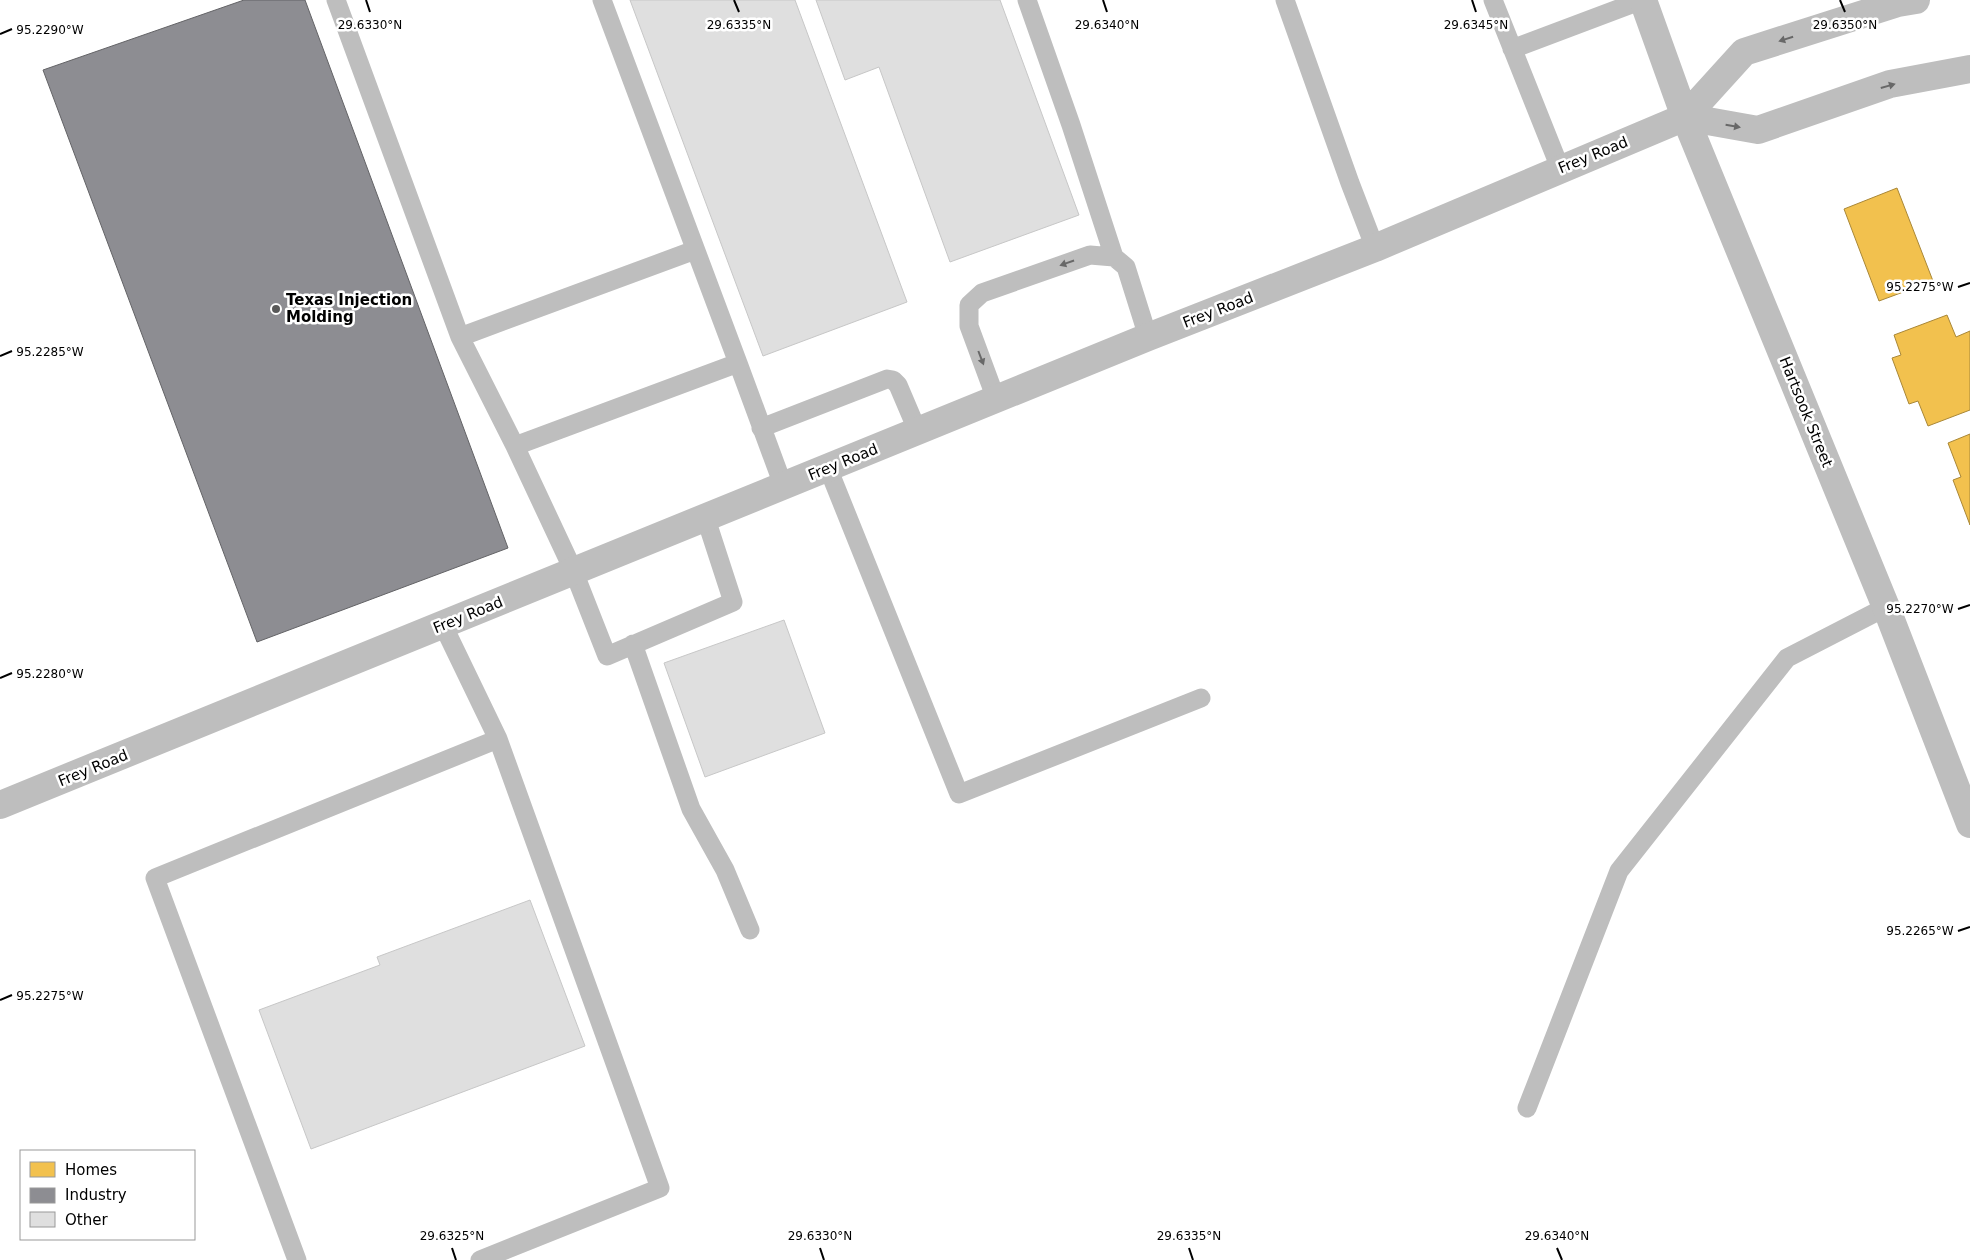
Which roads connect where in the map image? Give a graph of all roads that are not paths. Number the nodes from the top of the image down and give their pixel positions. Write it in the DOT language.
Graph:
graph roads {
  1 [pos="336,0"];
  2 [pos="602,0"];
  3 [pos="1028,0"];
  4 [pos="1285,0"];
  5 [pos="1493,0"];
  6 [pos="1643,0"];
  7 [pos="1916,0"];
  8 [pos="1512,49"];
  9 [pos="1970,69"];
  10 [pos="1685,117"];
  11 [pos="1560,168"];
  12 [pos="1375,248"];
  13 [pos="695,250"];
  14 [pos="1114,257"];
  15 [pos="460,337"];
  16 [pos="1148,337"];
  17 [pos="738,363"];
  18 [pos="996,399"];
  19 [pos="761,428"];
  20 [pos="918,432"];
  21 [pos="516,446"];
  22 [pos="828,468"];
  23 [pos="783,486"];
  24 [pos="706,519"];
  25 [pos="574,572"];
  26 [pos="1886,607"];
  27 [pos="443,625"];
  28 [pos="634,644"];
  29 [pos="1201,698"];
  30 [pos="498,739"];
  31 [pos="0,805"];
  32 [pos="1970,824"];
  33 [pos="750,930"];
  34 [pos="1527,1108"];
  35 [pos="297,1260"];
  36 [pos="480,1260"];
  1 -- 15 [label="lane"];
  2 -- 13 [label="lane"];
  3 -- 14 [label="lane"];
  4 -- 12 [label="lane"];
  5 -- 8 [label="lane"];
  6 -- 8 [label="lane"];
  6 -- 10 [label="street, Hartsook Street"];
  7 -- 10 [label="street, Frey Road, one-way"];
  8 -- 11 [label="lane"];
  10 -- 9 [label="street, one-way"];
  10 -- 11 [label="street, Frey Road"];
  10 -- 26 [label="street, Hartsook Street"];
  11 -- 12 [label="street, Frey Road"];
  12 -- 16 [label="street, Frey Road"];
  13 -- 15 [label="lane"];
  13 -- 17 [label="lane"];
  14 -- 16 [label="lane"];
  14 -- 18 [label="lane, one-way"];
  15 -- 21 [label="lane"];
  16 -- 18 [label="street, Frey Road"];
  17 -- 19 [label="lane"];
  17 -- 21 [label="lane"];
  18 -- 20 [label="street, Frey Road"];
  19 -- 20 [label="lane"];
  19 -- 23 [label="lane"];
  20 -- 22 [label="street, Frey Road"];
  21 -- 25 [label="lane"];
  22 -- 23 [label="street, Frey Road"];
  22 -- 29 [label="lane"];
  23 -- 24 [label="street, Frey Road"];
  24 -- 25 [label="street, Frey Road"];
  24 -- 28 [label="lane"];
  25 -- 27 [label="street, Frey Road"];
  25 -- 28 [label="lane"];
  26 -- 32 [label="street, Hartsook Street"];
  26 -- 34 [label="lane"];
  27 -- 30 [label="lane"];
  27 -- 31 [label="street, Frey Road"];
  28 -- 33 [label="lane"];
  30 -- 35 [label="lane"];
  30 -- 36 [label="lane"];
}
